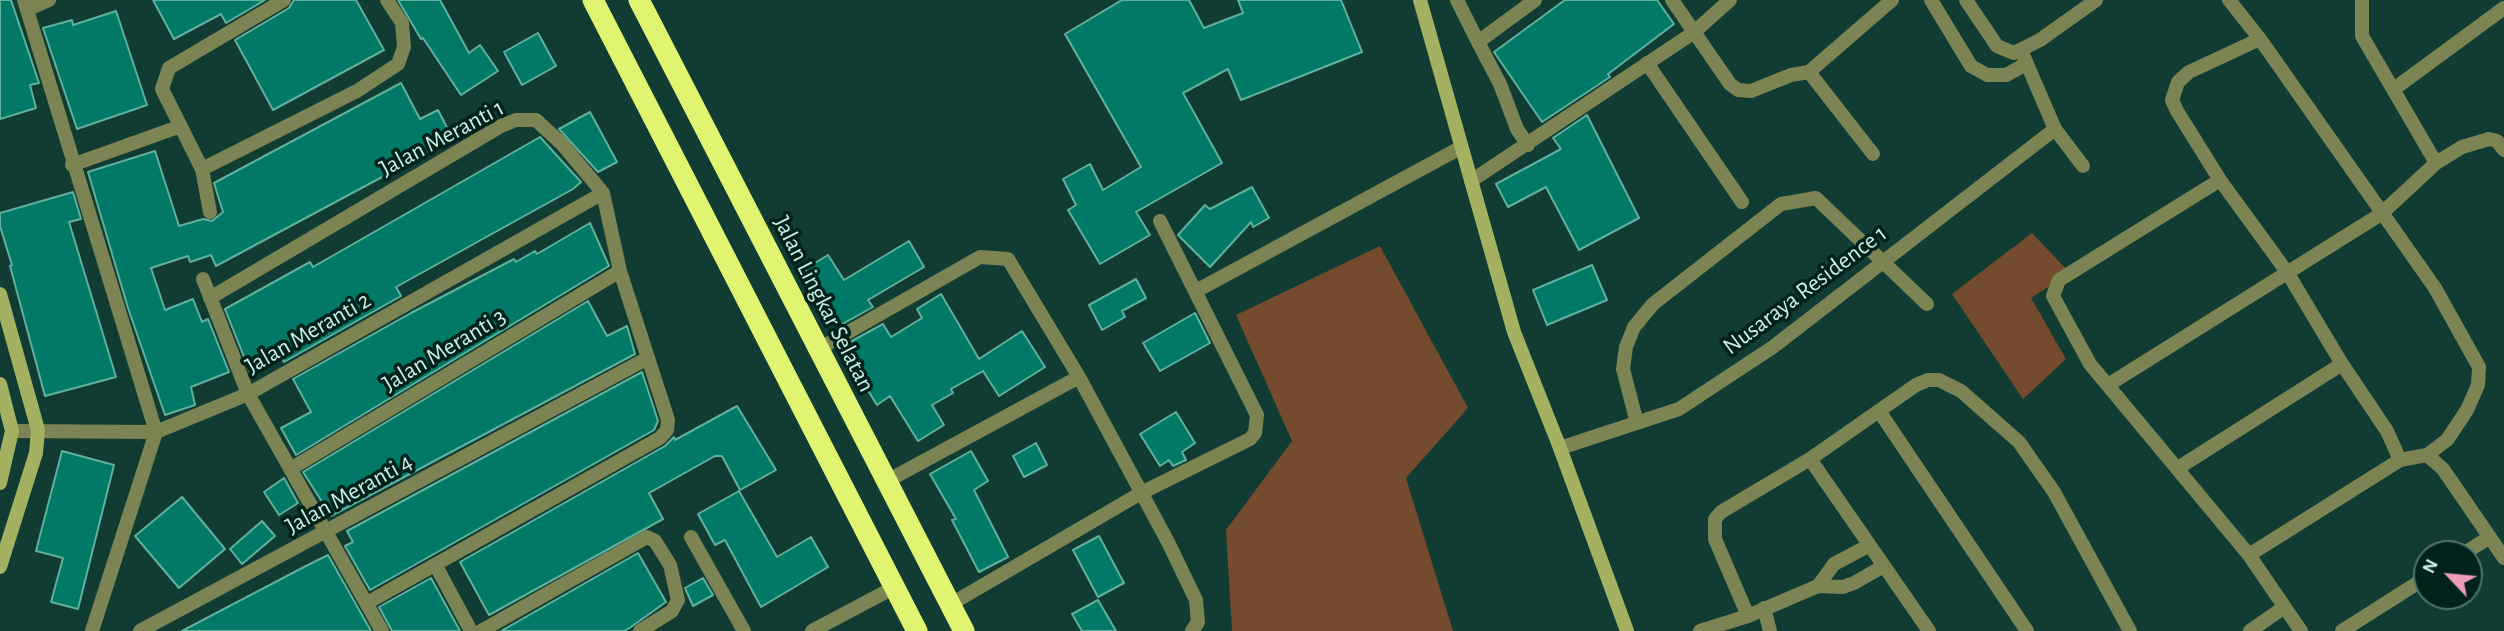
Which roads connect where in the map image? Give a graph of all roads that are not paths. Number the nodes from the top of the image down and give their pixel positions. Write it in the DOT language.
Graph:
graph roads {
  1 [pos="49,0"];
  2 [pos="284,0"];
  3 [pos="387,0"];
  4 [pos="593,0"];
  5 [pos="639,0"];
  6 [pos="1420,0"];
  7 [pos="1457,0"];
  8 [pos="1535,0"];
  9 [pos="1672,0"];
  10 [pos="1730,0"];
  11 [pos="1892,0"];
  12 [pos="1931,0"];
  13 [pos="1966,0"];
  14 [pos="2094,0"];
  15 [pos="2229,0"];
  16 [pos="2362,0"];
  17 [pos="25,5"];
  18 [pos="2500,6"];
  19 [pos="1693,33"];
  20 [pos="2260,39"];
  21 [pos="1478,42"];
  22 [pos="2024,57"];
  23 [pos="1647,64"];
  24 [pos="1809,72"];
  25 [pos="2394,89"];
  26 [pos="181,126"];
  27 [pos="2055,129"];
  28 [pos="1528,145"];
  29 [pos="1460,148"];
  30 [pos="2504,150"];
  31 [pos="1872,154"];
  32 [pos="2436,163"];
  33 [pos="72,165"];
  34 [pos="2083,166"];
  35 [pos="202,169"];
  36 [pos="2220,180"];
  37 [pos="1471,181"];
  38 [pos="603,193"];
  39 [pos="1742,202"];
  40 [pos="210,212"];
  41 [pos="2381,214"];
  42 [pos="1160,221"];
  43 [pos="1883,260"];
  44 [pos="620,271"];
  45 [pos="2287,272"];
  46 [pos="204,279"];
  47 [pos="1196,291"];
  48 [pos="0,294"];
  49 [pos="210,298"];
  50 [pos="1927,304"];
  51 [pos="817,350"];
  52 [pos="648,358"];
  53 [pos="2342,364"];
  54 [pos="1079,377"];
  55 [pos="0,384"];
  56 [pos="2108,385"];
  57 [pos="248,394"];
  58 [pos="1879,411"];
  59 [pos="1637,424"];
  60 [pos="38,430"];
  61 [pos="12,431"];
  62 [pos="156,432"];
  63 [pos="1560,448"];
  64 [pos="2427,456"];
  65 [pos="1810,459"];
  66 [pos="2400,460"];
  67 [pos="292,468"];
  68 [pos="2178,468"];
  69 [pos="887,481"];
  70 [pos="0,482"];
  71 [pos="1141,492"];
  72 [pos="328,532"];
  73 [pos="691,537"];
  74 [pos="2490,537"];
  75 [pos="2483,541"];
  76 [pos="1868,546"];
  77 [pos="2249,555"];
  78 [pos="2504,558"];
  79 [pos="436,566"];
  80 [pos="0,567"];
  81 [pos="1882,567"];
  82 [pos="1818,586"];
  83 [pos="2413,586"];
  84 [pos="895,587"];
  85 [pos="367,603"];
  86 [pos="951,604"];
  87 [pos="1764,608"];
  88 [pos="2283,608"];
  89 [pos="1748,616"];
  90 [pos="92,631"];
  91 [pos="140,631"];
  92 [pos="382,631"];
  93 [pos="471,631"];
  94 [pos="481,631"];
  95 [pos="640,631"];
  96 [pos="744,631"];
  97 [pos="811,631"];
  98 [pos="917,631"];
  99 [pos="964,631"];
  100 [pos="1192,631"];
  101 [pos="1627,631"];
  102 [pos="1699,631"];
  103 [pos="1770,631"];
  104 [pos="1928,631"];
  105 [pos="2027,631"];
  106 [pos="2130,631"];
  107 [pos="2250,631"];
  108 [pos="2301,631"];
  109 [pos="2342,631"];
  1 -- 17 [label="street"];
  2 -- 26 [label="street"];
  3 -- 35 [label="street"];
  4 -- 84 [label="highway"];
  5 -- 51 [label="highway, Jalan Lingkar Selatan"];
  6 -- 29 [label="street"];
  7 -- 21 [label="street"];
  8 -- 21 [label="street"];
  9 -- 19 [label="street"];
  10 -- 19 [label="street"];
  11 -- 24 [label="street"];
  12 -- 22 [label="street"];
  13 -- 22 [label="street"];
  14 -- 22 [label="street"];
  15 -- 20 [label="street"];
  16 -- 25 [label="street"];
  17 -- 33 [label="street"];
  18 -- 25 [label="street"];
  19 -- 23 [label="street"];
  19 -- 24 [label="street"];
  20 -- 36 [label="street"];
  20 -- 41 [label="street"];
  21 -- 28 [label="street"];
  22 -- 27 [label="street"];
  23 -- 28 [label="street"];
  23 -- 39 [label="street"];
  24 -- 31 [label="street"];
  25 -- 32 [label="street"];
  26 -- 33 [label="street"];
  26 -- 35 [label="street"];
  27 -- 34 [label="street"];
  27 -- 43 [label="street, Nusaraya Residence 1"];
  28 -- 37 [label="street"];
  29 -- 37 [label="street"];
  29 -- 47 [label="street"];
  30 -- 32 [label="street"];
  32 -- 41 [label="street"];
  33 -- 62 [label="street"];
  35 -- 40 [label="street"];
  36 -- 45 [label="street"];
  36 -- 56 [label="street"];
  37 -- 63 [label="street"];
  38 -- 44 [label="street, Jalan Meranti 1"];
  38 -- 49 [label="street, Jalan Meranti 1"];
  38 -- 57 [label="street, Jalan Meranti 2"];
  41 -- 45 [label="street"];
  41 -- 64 [label="street"];
  42 -- 47 [label="street"];
  43 -- 50 [label="street"];
  43 -- 59 [label="street, Nusaraya Residence 1"];
  43 -- 59 [label="street"];
  44 -- 52 [label="street, Jalan Meranti 1"];
  44 -- 67 [label="street, Jalan Meranti 3"];
  45 -- 53 [label="street"];
  45 -- 56 [label="street"];
  46 -- 49 [label="street"];
  47 -- 71 [label="street"];
  48 -- 60 [label="street"];
  49 -- 57 [label="street"];
  51 -- 54 [label="street"];
  51 -- 69 [label="highway, Jalan Lingkar Selatan"];
  52 -- 72 [label="street, Jalan Meranti 4"];
  52 -- 79 [label="street, Jalan Meranti 1"];
  53 -- 66 [label="street"];
  53 -- 68 [label="street"];
  54 -- 69 [label="street"];
  54 -- 71 [label="street"];
  55 -- 61 [label="street"];
  56 -- 68 [label="street"];
  57 -- 62 [label="street, Jalan Meranti 2"];
  57 -- 67 [label="street"];
  58 -- 65 [label="street"];
  58 -- 105 [label="street"];
  58 -- 106 [label="street"];
  59 -- 63 [label="street, Nusaraya Residence 1"];
  60 -- 61 [label="street, Jalan Meranti 2"];
  60 -- 62 [label="street, Jalan Meranti 2"];
  60 -- 80 [label="street"];
  61 -- 70 [label="street"];
  62 -- 90 [label="street"];
  63 -- 101 [label="street"];
  64 -- 66 [label="street"];
  64 -- 74 [label="street"];
  65 -- 76 [label="street"];
  65 -- 89 [label="street"];
  66 -- 77 [label="street"];
  67 -- 72 [label="street"];
  68 -- 77 [label="street"];
  69 -- 86 [label="highway, Jalan Lingkar Selatan"];
  71 -- 86 [label="street"];
  71 -- 100 [label="street"];
  72 -- 85 [label="street"];
  72 -- 91 [label="street, Jalan Meranti 4"];
  73 -- 96 [label="street"];
  74 -- 75 [label="street"];
  74 -- 78 [label="street"];
  76 -- 81 [label="street"];
  76 -- 82 [label="street"];
  77 -- 88 [label="street"];
  79 -- 85 [label="street, Jalan Meranti 1"];
  79 -- 93 [label="street"];
  81 -- 82 [label="street"];
  81 -- 104 [label="street"];
  82 -- 87 [label="street"];
  83 -- 109 [label="street"];
  84 -- 97 [label="street"];
  84 -- 98 [label="highway"];
  85 -- 92 [label="street"];
  86 -- 99 [label="highway, Jalan Lingkar Selatan"];
  87 -- 89 [label="street"];
  87 -- 103 [label="street"];
  88 -- 107 [label="street"];
  88 -- 108 [label="street"];
  89 -- 102 [label="street"];
  94 -- 95 [label="street"];
}
